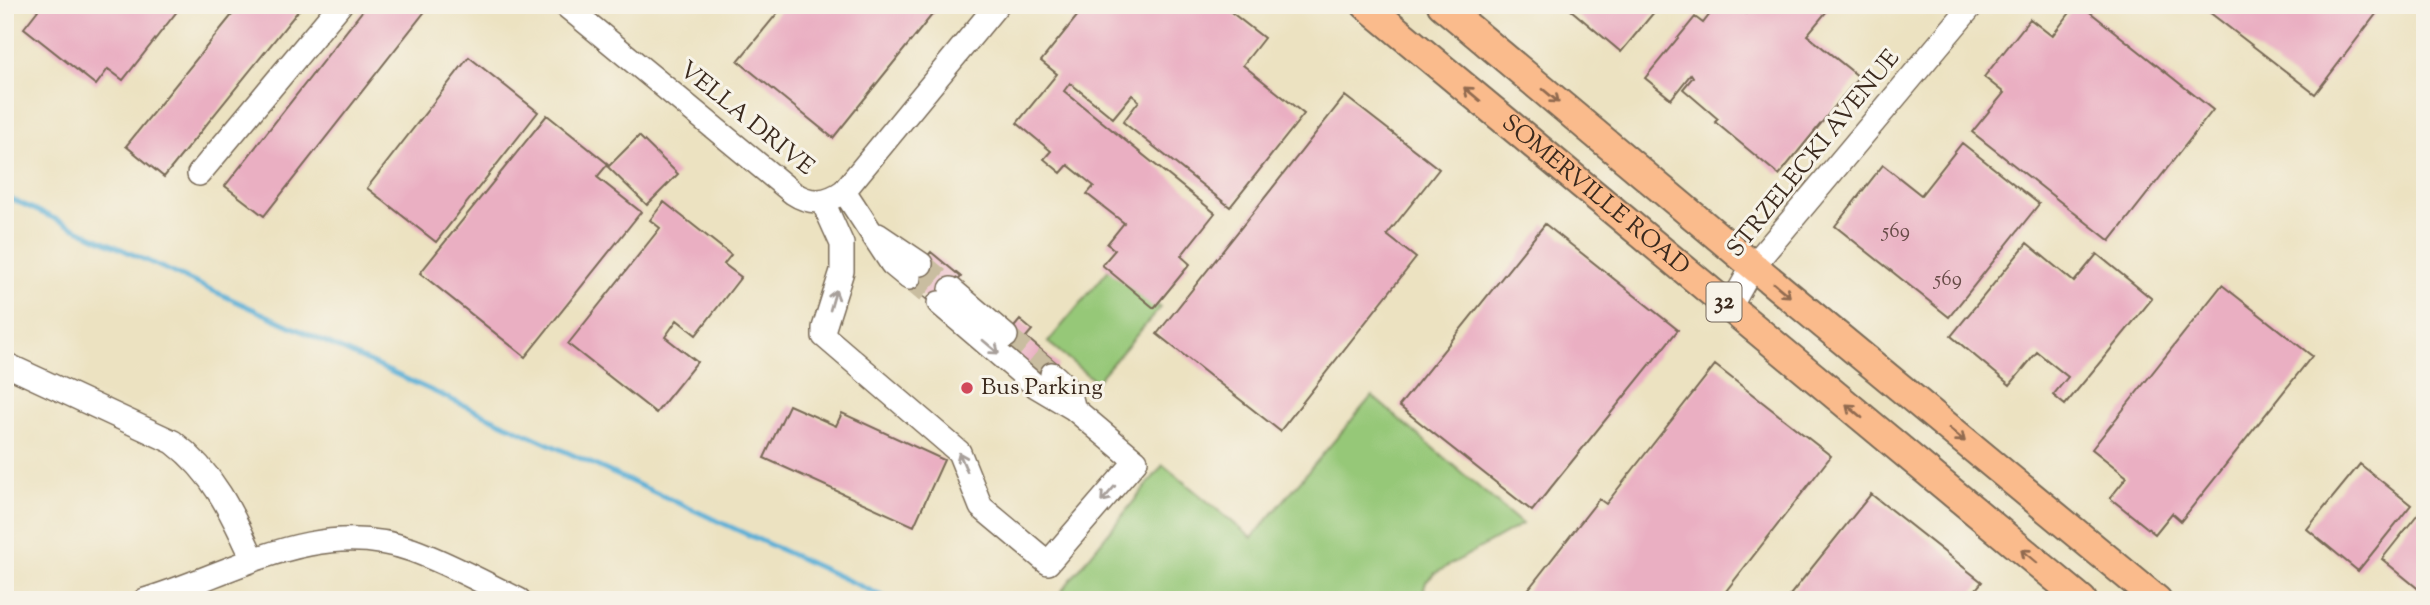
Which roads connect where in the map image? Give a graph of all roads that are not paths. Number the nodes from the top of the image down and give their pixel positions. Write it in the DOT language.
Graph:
graph roads {
  1 [pos="340,5"];
  2 [pos="565,5"];
  3 [pos="997,5"];
  4 [pos="1366,5"];
  5 [pos="1442,5"];
  6 [pos="1972,5"];
  7 [pos="199,174"];
  8 [pos="844,191"];
  9 [pos="823,202"];
  10 [pos="1753,266"];
  11 [pos="915,271"];
  12 [pos="1730,307"];
  13 [pos="1006,336"];
  14 [pos="5,364"];
  15 [pos="1052,374"];
  16 [pos="1073,408"];
  17 [pos="253,559"];
  18 [pos="153,599"];
  19 [pos="519,600"];
  20 [pos="2082,600"];
  21 [pos="2157,600"];
  1 -- 7 [label="street"];
  2 -- 9 [label="street, VELLA DRIVE"];
  3 -- 8 [label="street, VELLA DRIVE"];
  12 -- 4 [label="main road, SOMERVILLE ROAD / 32, one-way"];
  5 -- 10 [label="main road, SOMERVILLE ROAD / 32, one-way"];
  6 -- 10 [label="street, STRZELECKI AVENUE"];
  8 -- 9 [label="street, VELLA DRIVE"];
  8 -- 11 [label="street"];
  16 -- 9 [label="street, one-way"];
  10 -- 12 [label="street, STRZELECKI AVENUE"];
  10 -- 21 [label="main road, SOMERVILLE ROAD / 32, one-way"];
  20 -- 12 [label="main road, SOMERVILLE ROAD / 32, one-way"];
  13 -- 16 [label="street, one-way"];
  14 -- 17 [label="street"];
  15 -- 16 [label="street"];
  17 -- 18 [label="street"];
  17 -- 19 [label="street"];
}
